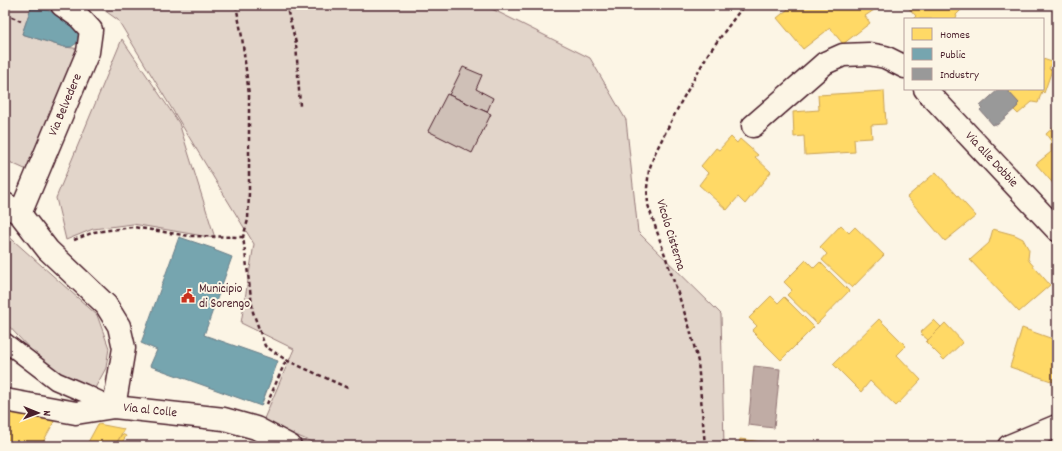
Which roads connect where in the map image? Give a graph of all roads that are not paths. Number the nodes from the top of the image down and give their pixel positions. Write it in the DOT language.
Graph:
graph roads {
  1 [pos="62,5"];
  2 [pos="904,66"];
  3 [pos="926,90"];
  4 [pos="752,126"];
  5 [pos="12,209"];
  6 [pos="1057,230"];
  7 [pos="5,342"];
  8 [pos="5,400"];
  9 [pos="114,407"];
  10 [pos="1057,426"];
  11 [pos="290,446"];
  12 [pos="1009,446"];
  1 -- 5 [label="street, Via Belvedere"];
  2 -- 4 [label="street"];
  3 -- 6 [label="street, Via alle Dobbie"];
  5 -- 9 [label="street, Via Belvedere"];
  7 -- 9 [label="lane"];
  8 -- 9 [label="street, Via al Colle"];
  9 -- 11 [label="street, Via al Colle"];
  10 -- 12 [label="street"];
}
